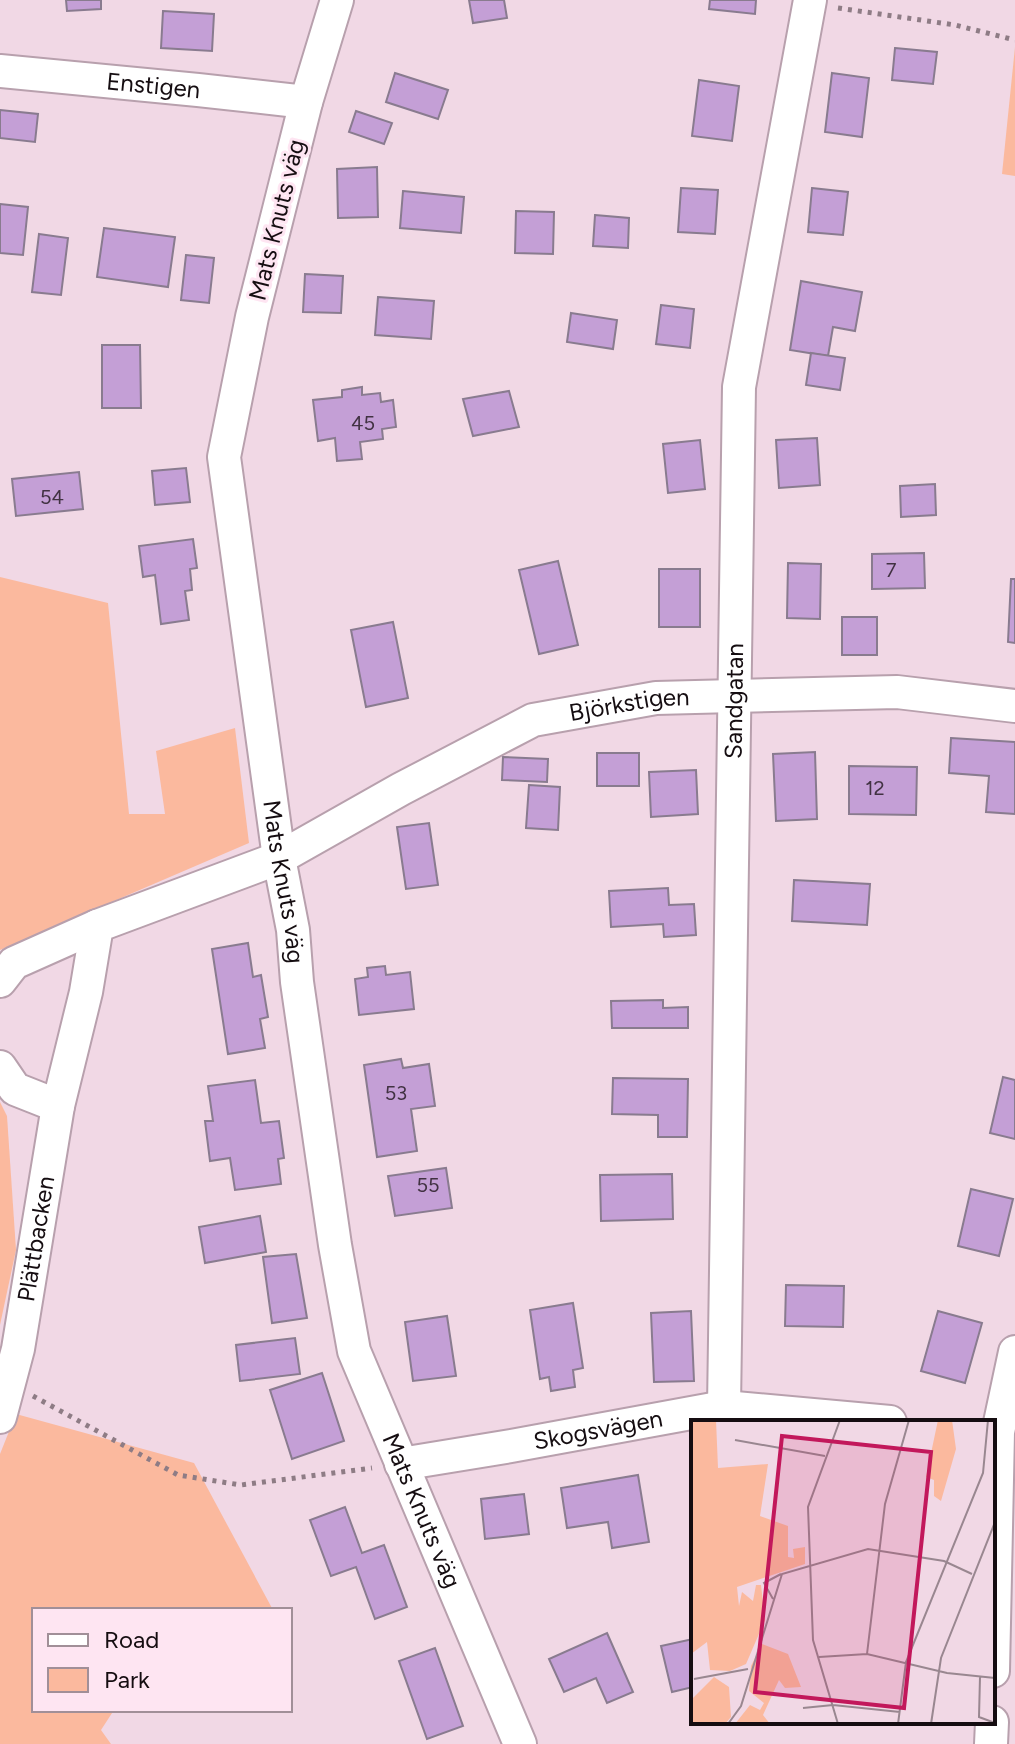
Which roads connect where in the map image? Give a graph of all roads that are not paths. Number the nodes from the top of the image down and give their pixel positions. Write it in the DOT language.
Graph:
graph roads {
  1 [pos="337,0"];
  2 [pos="810,2"];
  3 [pos="0,71"];
  4 [pos="306,102"];
  5 [pos="735,696"];
  6 [pos="1015,706"];
  7 [pos="279,858"];
  8 [pos="97,926"];
  9 [pos="0,981"];
  10 [pos="0,1067"];
  11 [pos="58,1106"];
  12 [pos="1015,1352"];
  13 [pos="724,1407"];
  14 [pos="0,1417"];
  15 [pos="868,1420"];
  16 [pos="1002,1433"];
  17 [pos="401,1464"];
  18 [pos="995,1618"];
  19 [pos="992,1724"];
  20 [pos="520,1744"];
  21 [pos="991,1744"];
  1 -- 4 [label="street, Mats Knuts väg"];
  2 -- 5 [label="street, Sandgatan"];
  3 -- 4 [label="street, Enstigen"];
  4 -- 7 [label="street, Mats Knuts väg"];
  5 -- 6 [label="street, Björkstigen"];
  5 -- 7 [label="street, Björkstigen"];
  5 -- 13 [label="street, Sandgatan"];
  7 -- 8 [label="street"];
  7 -- 17 [label="street, Mats Knuts väg"];
  8 -- 9 [label="street"];
  8 -- 11 [label="street, Plättbacken"];
  10 -- 11 [label="street"];
  11 -- 14 [label="street, Plättbacken"];
  12 -- 16 [label="street"];
  13 -- 15 [label="street, Skogsvägen"];
  13 -- 17 [label="street, Skogsvägen"];
  16 -- 18 [label="street"];
  17 -- 20 [label="street, Mats Knuts väg"];
  19 -- 21 [label="street"];
}
